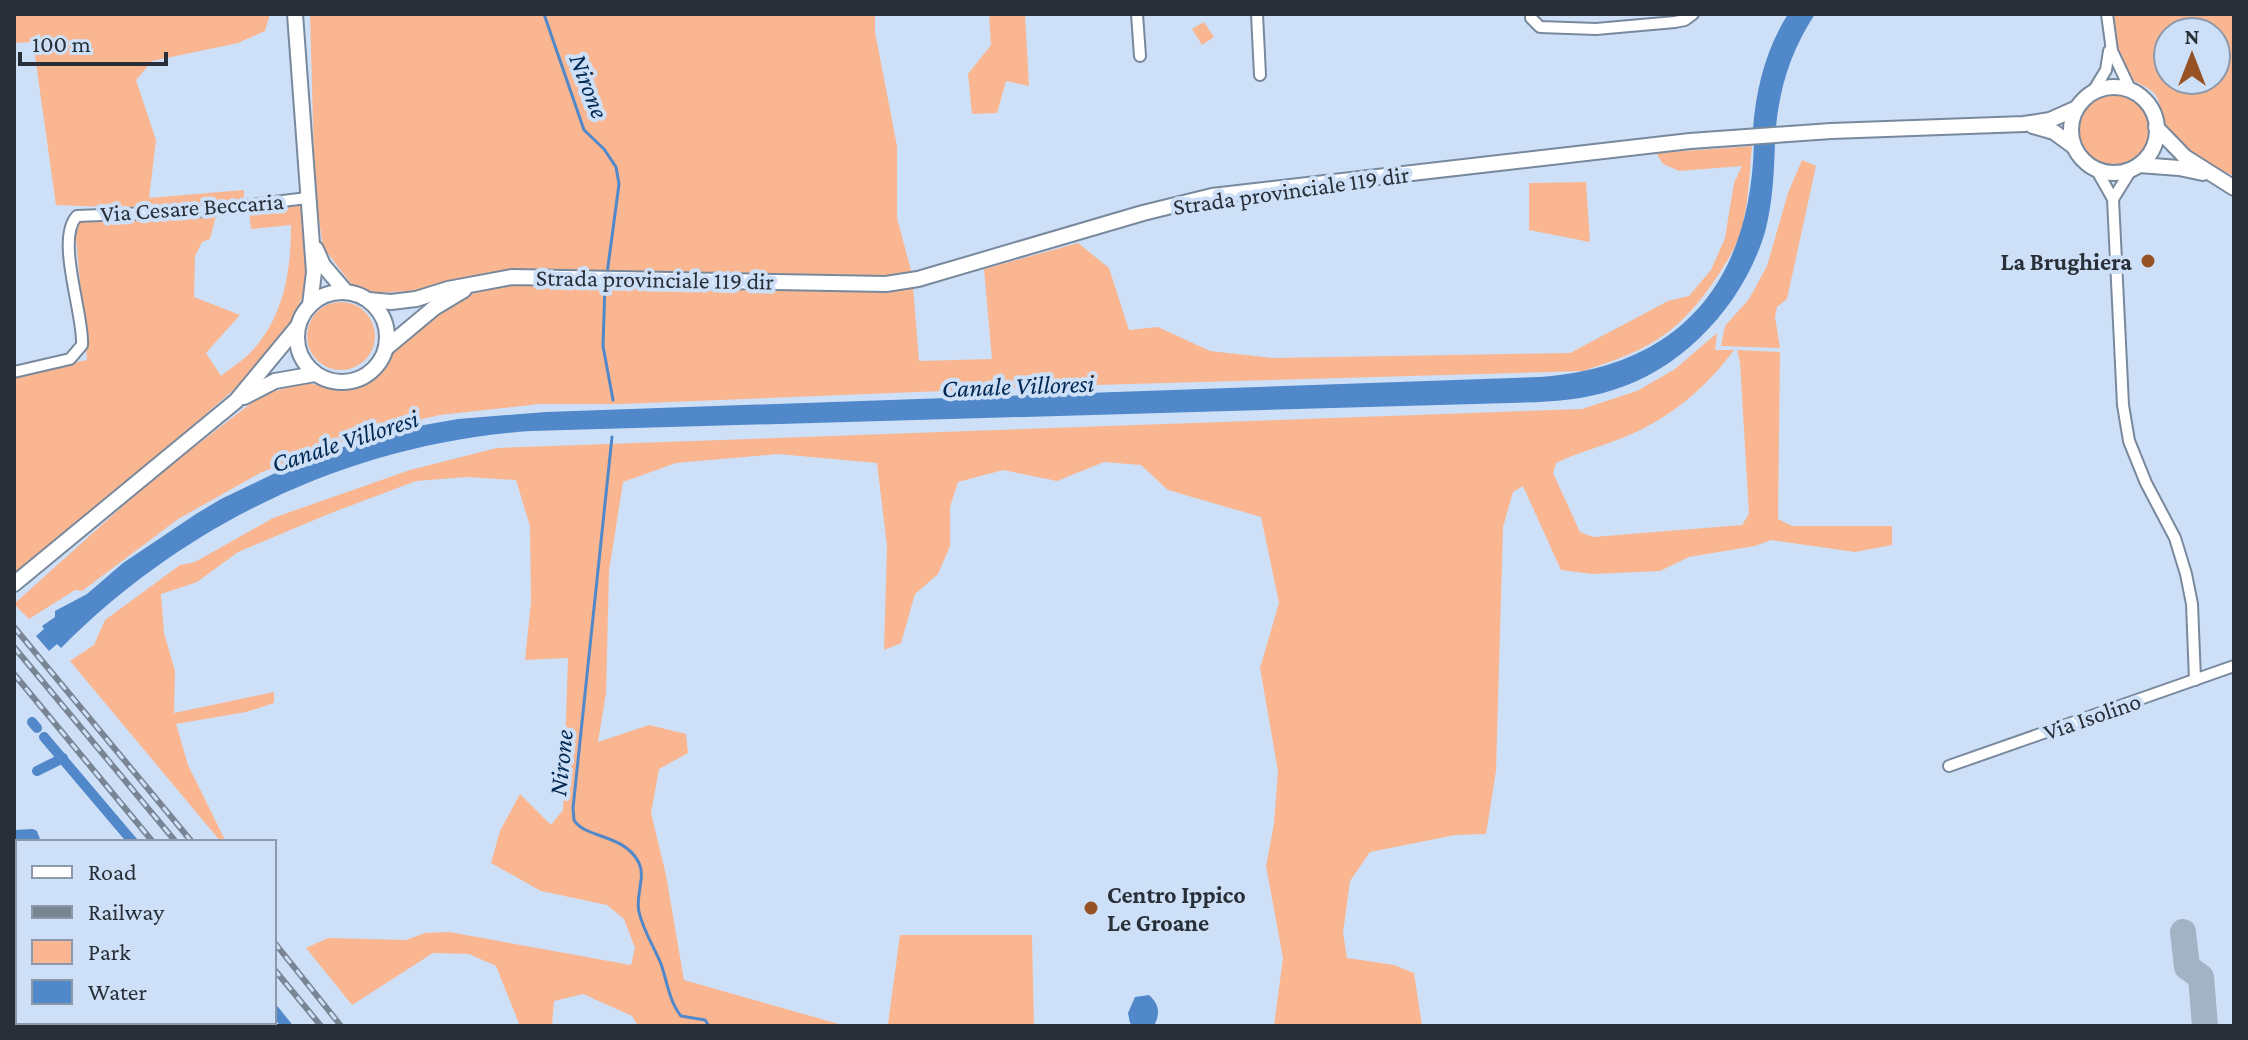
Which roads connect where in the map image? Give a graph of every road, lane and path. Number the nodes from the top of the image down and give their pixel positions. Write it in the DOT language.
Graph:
graph roads {
  1 [pos="295,14"];
  2 [pos="1137,14"];
  3 [pos="1257,14"];
  4 [pos="1693,14"];
  5 [pos="2107,14"];
  6 [pos="1533,18"];
  7 [pos="2110,41"];
  8 [pos="1140,56"];
  9 [pos="1260,75"];
  10 [pos="2131,91"];
  11 [pos="2092,93"];
  12 [pos="2077,108"];
  13 [pos="2024,124"];
  14 [pos="2156,127"];
  15 [pos="2073,146"];
  16 [pos="2135,167"];
  17 [pos="2096,169"];
  18 [pos="2211,175"];
  19 [pos="2234,188"];
  20 [pos="307,198"];
  21 [pos="2113,199"];
  22 [pos="312,238"];
  23 [pos="471,285"];
  24 [pos="346,292"];
  25 [pos="368,300"];
  26 [pos="310,305"];
  27 [pos="298,326"];
  28 [pos="386,348"];
  29 [pos="14,372"];
  30 [pos="315,374"];
  31 [pos="236,401"];
  32 [pos="14,584"];
  33 [pos="2234,666"];
  34 [pos="2195,680"];
  35 [pos="1949,766"];
  1 -- 20 [label="street"];
  2 -- 8 [label="street"];
  3 -- 9 [label="street"];
  4 -- 6 [label="street"];
  5 -- 7 [label="street"];
  7 -- 10 [label="street"];
  7 -- 11 [label="street"];
  10 -- 11 [label="street"];
  10 -- 14 [label="street"];
  11 -- 12 [label="street"];
  12 -- 13 [label="street, Strada provinciale 119 dir"];
  12 -- 15 [label="street"];
  13 -- 15 [label="street, Strada provinciale 119 dir"];
  13 -- 23 [label="street, Strada provinciale 119 dir"];
  14 -- 16 [label="street"];
  14 -- 18 [label="street"];
  15 -- 17 [label="street"];
  16 -- 17 [label="street"];
  16 -- 18 [label="street"];
  16 -- 21 [label="street"];
  17 -- 21 [label="street"];
  18 -- 19 [label="street"];
  20 -- 22 [label="street"];
  20 -- 29 [label="street, Via Cesare Beccaria"];
  21 -- 34 [label="street"];
  22 -- 24 [label="street"];
  22 -- 26 [label="street"];
  23 -- 25 [label="street, Strada provinciale 119 dir"];
  23 -- 28 [label="street, Strada provinciale 119 dir"];
  24 -- 25 [label="street"];
  24 -- 26 [label="street"];
  25 -- 28 [label="street"];
  26 -- 27 [label="street"];
  27 -- 30 [label="street"];
  27 -- 31 [label="street"];
  28 -- 30 [label="street"];
  30 -- 31 [label="street"];
  31 -- 32 [label="street"];
  33 -- 34 [label="street, Via Isolino"];
  34 -- 35 [label="street, Via Isolino"];
}
